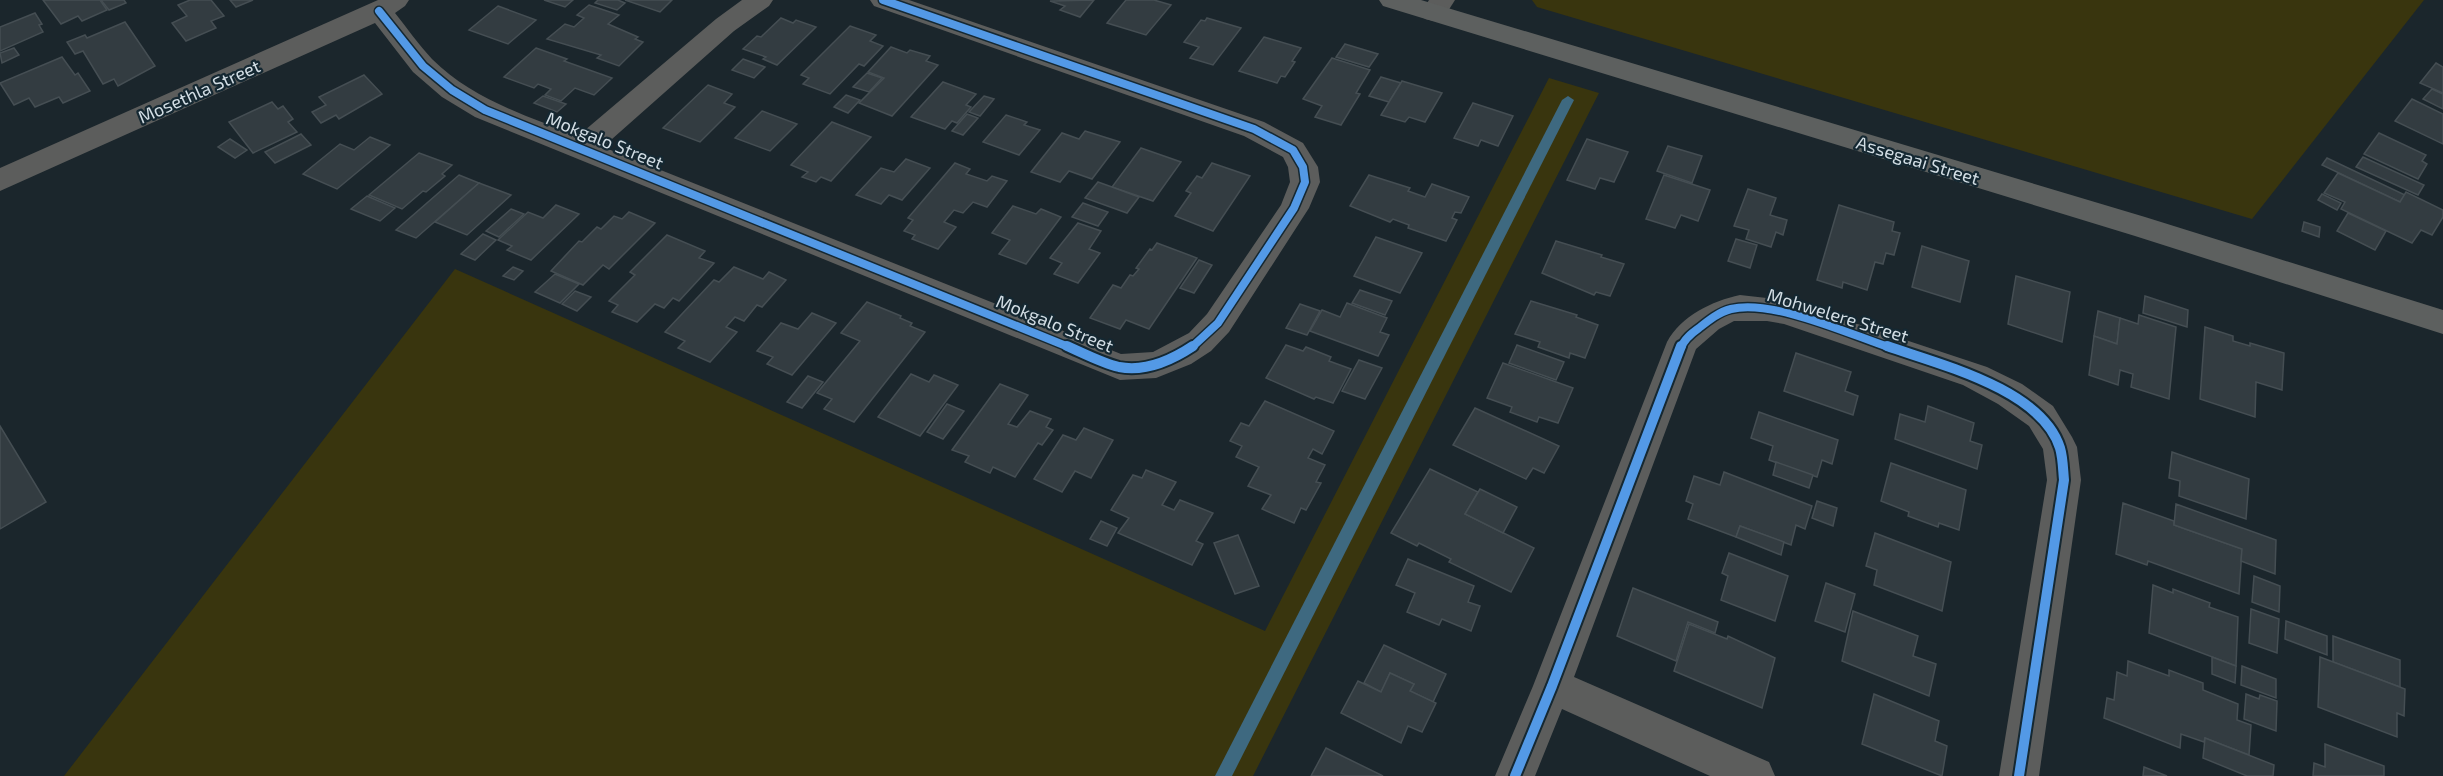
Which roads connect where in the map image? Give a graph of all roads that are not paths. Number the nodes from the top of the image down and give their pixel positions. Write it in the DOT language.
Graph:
graph roads {
  1 [pos="760,0"];
  2 [pos="883,0"];
  3 [pos="1392,0"];
  4 [pos="387,6"];
  5 [pos="1438,6"];
  6 [pos="583,148"];
  7 [pos="0,180"];
  8 [pos="2443,322"];
  9 [pos="1552,686"];
  10 [pos="1515,776"];
  11 [pos="1755,776"];
  12 [pos="2019,776"];
  1 -- 6 [label="street, Mokgalo Street"];
  2 -- 6 [label="street, Mokgalo Street"];
  3 -- 5 [label="street, Assegaai Street"];
  4 -- 6 [label="street, Mokgalo Street"];
  4 -- 7 [label="street, Mosethla Street"];
  5 -- 8 [label="street, Assegaai Street"];
  9 -- 10 [label="street, Mohwelere Street"];
  9 -- 11 [label="street"];
  9 -- 12 [label="street, Mohwelere Street"];
}
